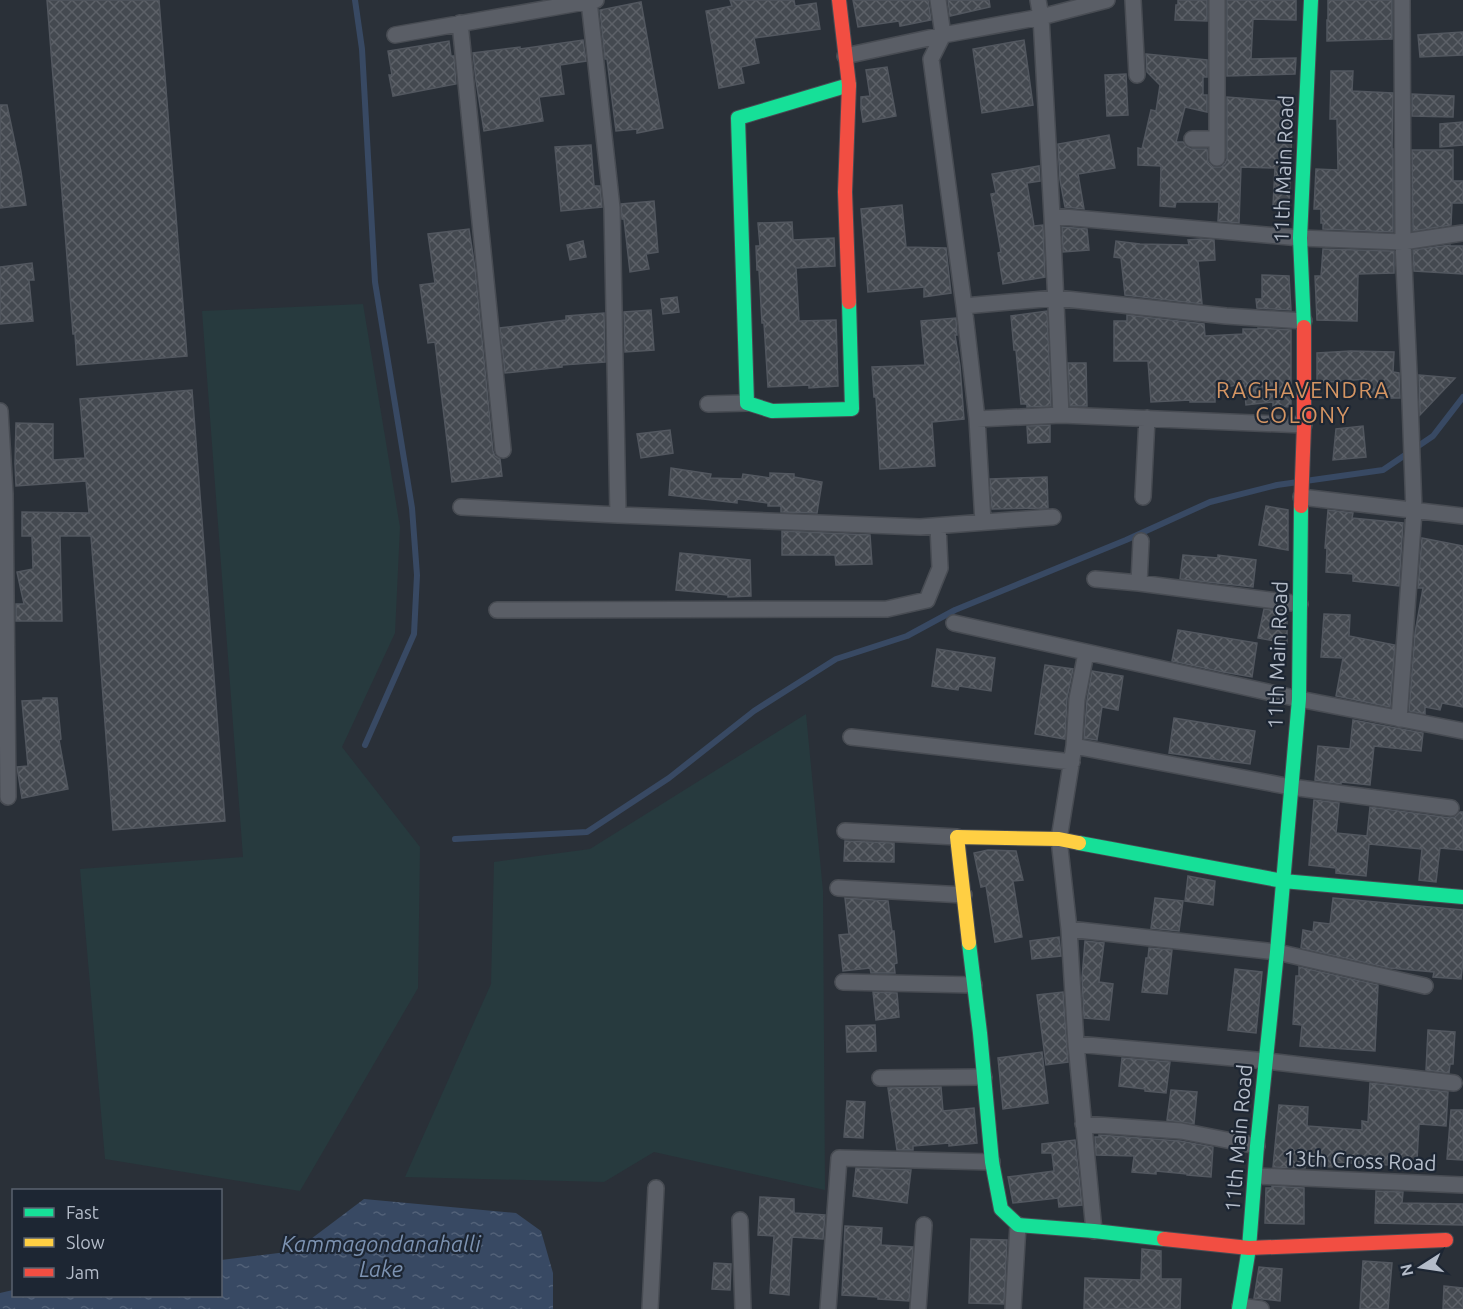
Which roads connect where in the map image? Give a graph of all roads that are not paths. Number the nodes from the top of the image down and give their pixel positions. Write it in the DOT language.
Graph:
graph roads {
  1 [pos="839,0"];
  2 [pos="938,0"];
  3 [pos="1038,0"];
  4 [pos="1107,0"];
  5 [pos="1133,0"];
  6 [pos="1217,0"];
  7 [pos="1311,0"];
  8 [pos="1402,0"];
  9 [pos="593,1"];
  10 [pos="1041,17"];
  11 [pos="460,23"];
  12 [pos="395,35"];
  13 [pos="943,35"];
  14 [pos="845,56"];
  15 [pos="1137,75"];
  16 [pos="849,85"];
  17 [pos="1192,139"];
  18 [pos="1217,139"];
  19 [pos="1217,158"];
  20 [pos="1052,216"];
  21 [pos="1463,233"];
  22 [pos="1300,238"];
  23 [pos="1402,242"];
  24 [pos="1056,298"];
  25 [pos="964,306"];
  26 [pos="1304,321"];
  27 [pos="747,403"];
  28 [pos="708,404"];
  29 [pos="0,411"];
  30 [pos="1061,415"];
  31 [pos="1147,418"];
  32 [pos="977,420"];
  33 [pos="1304,425"];
  34 [pos="503,450"];
  35 [pos="1143,497"];
  36 [pos="1301,497"];
  37 [pos="461,507"];
  38 [pos="1414,511"];
  39 [pos="618,515"];
  40 [pos="1463,516"];
  41 [pos="1053,517"];
  42 [pos="983,522"];
  43 [pos="938,526"];
  44 [pos="1141,541"];
  45 [pos="1095,579"];
  46 [pos="1139,583"];
  47 [pos="1300,604"];
  48 [pos="497,610"];
  49 [pos="954,623"];
  50 [pos="1086,653"];
  51 [pos="1299,699"];
  52 [pos="1399,719"];
  53 [pos="1463,731"];
  54 [pos="851,737"];
  55 [pos="1074,746"];
  56 [pos="1072,762"];
  57 [pos="1291,787"];
  58 [pos="8,797"];
  59 [pos="1451,808"];
  60 [pos="845,831"];
  61 [pos="957,837"];
  62 [pos="1059,839"];
  63 [pos="1283,881"];
  64 [pos="838,888"];
  65 [pos="964,895"];
  66 [pos="1463,897"];
  67 [pos="1069,928"];
  68 [pos="1277,952"];
  69 [pos="843,981"];
  70 [pos="974,986"];
  71 [pos="1425,986"];
  72 [pos="1076,1044"];
  73 [pos="1267,1061"];
  74 [pos="984,1077"];
  75 [pos="880,1078"];
  76 [pos="1454,1083"];
  77 [pos="1083,1124"];
  78 [pos="1257,1146"];
  79 [pos="992,1162"];
  80 [pos="1256,1176"];
  81 [pos="1463,1185"];
  82 [pos="656,1188"];
  83 [pos="740,1220"];
  84 [pos="924,1225"];
  85 [pos="1018,1225"];
  86 [pos="1094,1231"];
  87 [pos="1446,1240"];
  88 [pos="1249,1248"];
  89 [pos="1239,1307"];
  90 [pos="650,1309"];
  91 [pos="743,1309"];
  92 [pos="828,1309"];
  93 [pos="918,1309"];
  94 [pos="1013,1309"];
  95 [pos="1261,1309"];
  1 -- 14 [label="street"];
  2 -- 13 [label="street"];
  3 -- 10 [label="street"];
  4 -- 10 [label="street"];
  5 -- 15 [label="street"];
  6 -- 18 [label="street"];
  7 -- 22 [label="street, 11th Main Road"];
  8 -- 23 [label="street"];
  9 -- 11 [label="street"];
  9 -- 39 [label="street"];
  10 -- 13 [label="street"];
  10 -- 20 [label="street"];
  11 -- 12 [label="street"];
  11 -- 34 [label="street"];
  13 -- 14 [label="street"];
  13 -- 25 [label="street"];
  14 -- 16 [label="street"];
  16 -- 27 [label="street"];
  16 -- 27 [label="street"];
  17 -- 18 [label="street"];
  18 -- 19 [label="street"];
  20 -- 22 [label="street"];
  20 -- 24 [label="street"];
  21 -- 23 [label="street"];
  22 -- 23 [label="street"];
  22 -- 26 [label="street, 11th Main Road"];
  23 -- 38 [label="street"];
  24 -- 25 [label="street"];
  24 -- 26 [label="street"];
  24 -- 30 [label="street"];
  25 -- 32 [label="street"];
  26 -- 33 [label="street, 11th Main Road"];
  27 -- 28 [label="street"];
  29 -- 58 [label="street"];
  30 -- 31 [label="street"];
  30 -- 32 [label="street"];
  31 -- 33 [label="street"];
  31 -- 35 [label="street"];
  32 -- 42 [label="street"];
  33 -- 36 [label="street, 11th Main Road"];
  36 -- 38 [label="street"];
  36 -- 47 [label="street, 11th Main Road"];
  37 -- 39 [label="street"];
  38 -- 40 [label="street"];
  38 -- 52 [label="street"];
  39 -- 43 [label="street"];
  41 -- 42 [label="street"];
  42 -- 43 [label="street"];
  43 -- 48 [label="street"];
  44 -- 46 [label="street"];
  45 -- 46 [label="street"];
  46 -- 47 [label="street"];
  47 -- 51 [label="street, 11th Main Road"];
  49 -- 50 [label="street"];
  50 -- 51 [label="street"];
  50 -- 55 [label="street"];
  51 -- 52 [label="street"];
  51 -- 57 [label="street, 11th Main Road"];
  52 -- 53 [label="street"];
  54 -- 56 [label="street"];
  55 -- 56 [label="street"];
  55 -- 57 [label="street"];
  56 -- 62 [label="street"];
  57 -- 59 [label="street"];
  57 -- 63 [label="street, 11th Main Road"];
  60 -- 61 [label="street"];
  61 -- 62 [label="street"];
  61 -- 65 [label="street"];
  62 -- 63 [label="street"];
  62 -- 67 [label="street"];
  63 -- 66 [label="street"];
  63 -- 68 [label="street, 11th Main Road"];
  64 -- 65 [label="street"];
  65 -- 70 [label="street"];
  67 -- 68 [label="street"];
  67 -- 72 [label="street"];
  68 -- 71 [label="street"];
  68 -- 73 [label="street, 11th Main Road"];
  69 -- 70 [label="street"];
  70 -- 74 [label="street"];
  72 -- 73 [label="street"];
  72 -- 77 [label="street"];
  73 -- 76 [label="street"];
  73 -- 78 [label="street, 11th Main Road"];
  74 -- 75 [label="street"];
  74 -- 79 [label="street"];
  77 -- 78 [label="street"];
  77 -- 86 [label="street"];
  78 -- 80 [label="street, 11th Main Road"];
  79 -- 85 [label="street"];
  79 -- 92 [label="street"];
  80 -- 81 [label="street, 13th Cross Road"];
  80 -- 88 [label="street, 11th Main Road"];
  82 -- 90 [label="street"];
  83 -- 91 [label="street"];
  84 -- 93 [label="street"];
  85 -- 86 [label="street"];
  85 -- 94 [label="street"];
  86 -- 88 [label="street"];
  87 -- 88 [label="street"];
  88 -- 89 [label="street, 11th Main Road"];
  89 -- 95 [label="street"];
}
